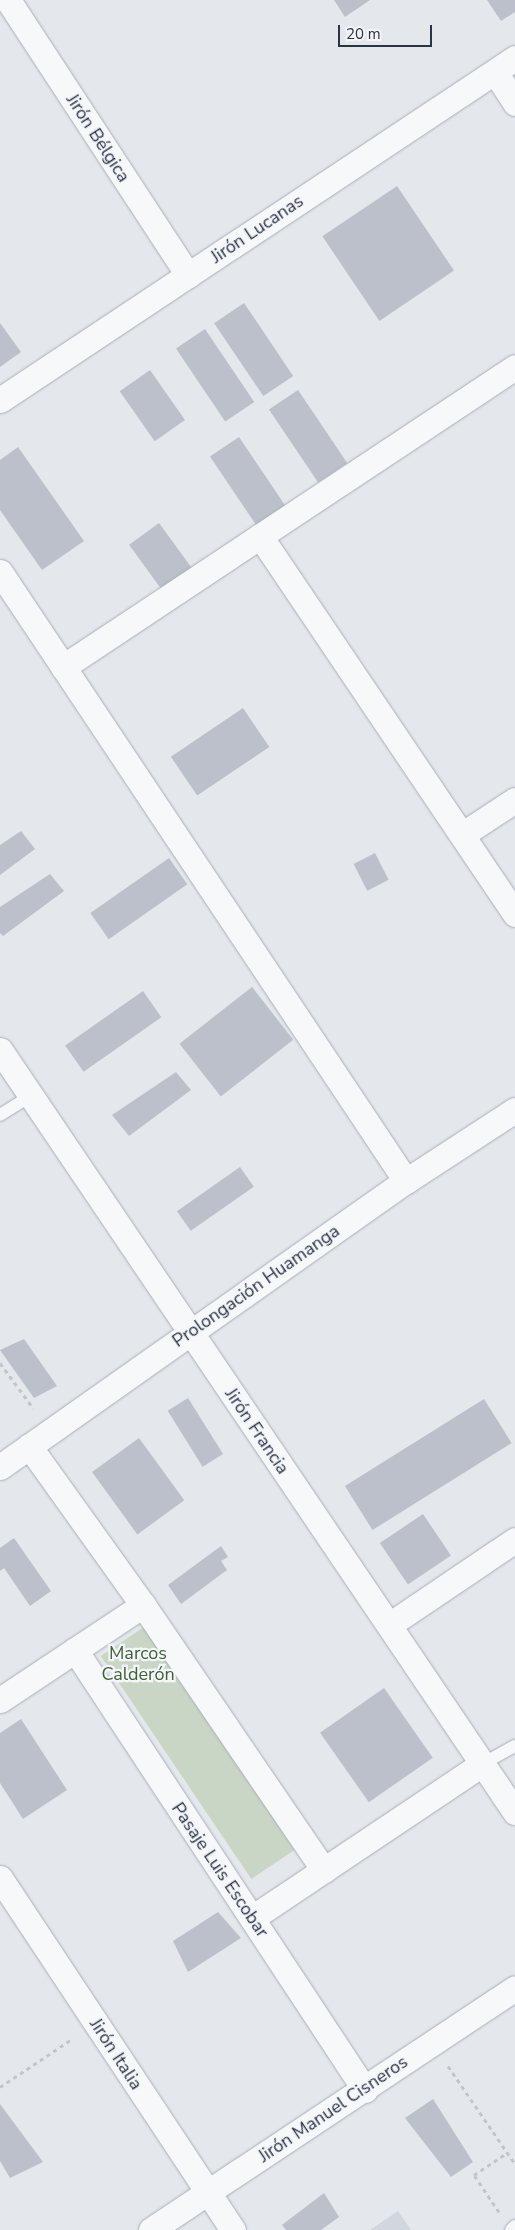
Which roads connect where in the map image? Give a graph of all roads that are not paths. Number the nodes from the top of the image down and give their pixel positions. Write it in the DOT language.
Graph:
graph roads {
  1 [pos="8,0"];
  2 [pos="515,58"];
  3 [pos="495,72"];
  4 [pos="515,103"];
  5 [pos="188,275"];
  6 [pos="515,368"];
  7 [pos="0,400"];
  8 [pos="260,536"];
  9 [pos="0,572"];
  10 [pos="63,667"];
  11 [pos="515,800"];
  12 [pos="463,834"];
  13 [pos="515,914"];
  14 [pos="0,1050"];
  15 [pos="31,1096"];
  16 [pos="515,1110"];
  17 [pos="0,1115"];
  18 [pos="406,1181"];
  19 [pos="191,1332"];
  20 [pos="29,1446"];
  21 [pos="0,1467"];
  22 [pos="515,1540"];
  23 [pos="143,1605"];
  24 [pos="389,1625"];
  25 [pos="75,1650"];
  26 [pos="0,1700"];
  27 [pos="515,1746"];
  28 [pos="482,1764"];
  29 [pos="515,1812"];
  30 [pos="324,1870"];
  31 [pos="0,1878"];
  32 [pos="252,1918"];
  33 [pos="515,1988"];
  34 [pos="365,2090"];
  35 [pos="208,2192"];
  36 [pos="151,2230"];
  37 [pos="233,2230"];
  1 -- 5 [label="street, Jirón Bélgica"];
  2 -- 3 [label="street, Jirón Lucanas"];
  3 -- 4 [label="street"];
  3 -- 5 [label="street, Jirón Lucanas"];
  5 -- 7 [label="street, Jirón Lucanas"];
  6 -- 8 [label="street"];
  8 -- 10 [label="street"];
  8 -- 12 [label="street"];
  9 -- 10 [label="street"];
  10 -- 18 [label="street"];
  11 -- 12 [label="street"];
  12 -- 13 [label="street"];
  14 -- 15 [label="street, Jirón Francia"];
  15 -- 17 [label="lane"];
  15 -- 19 [label="street, Jirón Francia"];
  16 -- 18 [label="street, Prolongación Huamanga"];
  18 -- 19 [label="street, Prolongación Huamanga"];
  19 -- 20 [label="street, Prolongación Huamanga"];
  19 -- 24 [label="street, Jirón Francia"];
  20 -- 21 [label="street, Prolongación Huamanga"];
  20 -- 23 [label="street"];
  22 -- 24 [label="street"];
  23 -- 25 [label="street"];
  23 -- 30 [label="street"];
  24 -- 28 [label="street, Jirón Francia"];
  25 -- 26 [label="street"];
  25 -- 32 [label="street, Pasaje Luis Escobar"];
  27 -- 28 [label="lane"];
  28 -- 29 [label="street, Jirón Francia"];
  28 -- 30 [label="street"];
  30 -- 32 [label="street"];
  31 -- 35 [label="street, Jirón Italia"];
  32 -- 34 [label="street, Pasaje Luis Escobar"];
  33 -- 34 [label="street, Jirón Manuel Cisneros"];
  34 -- 35 [label="street, Jirón Manuel Cisneros"];
  35 -- 36 [label="street, Jirón Manuel Cisneros"];
  35 -- 37 [label="street, Jirón Italia"];
}
